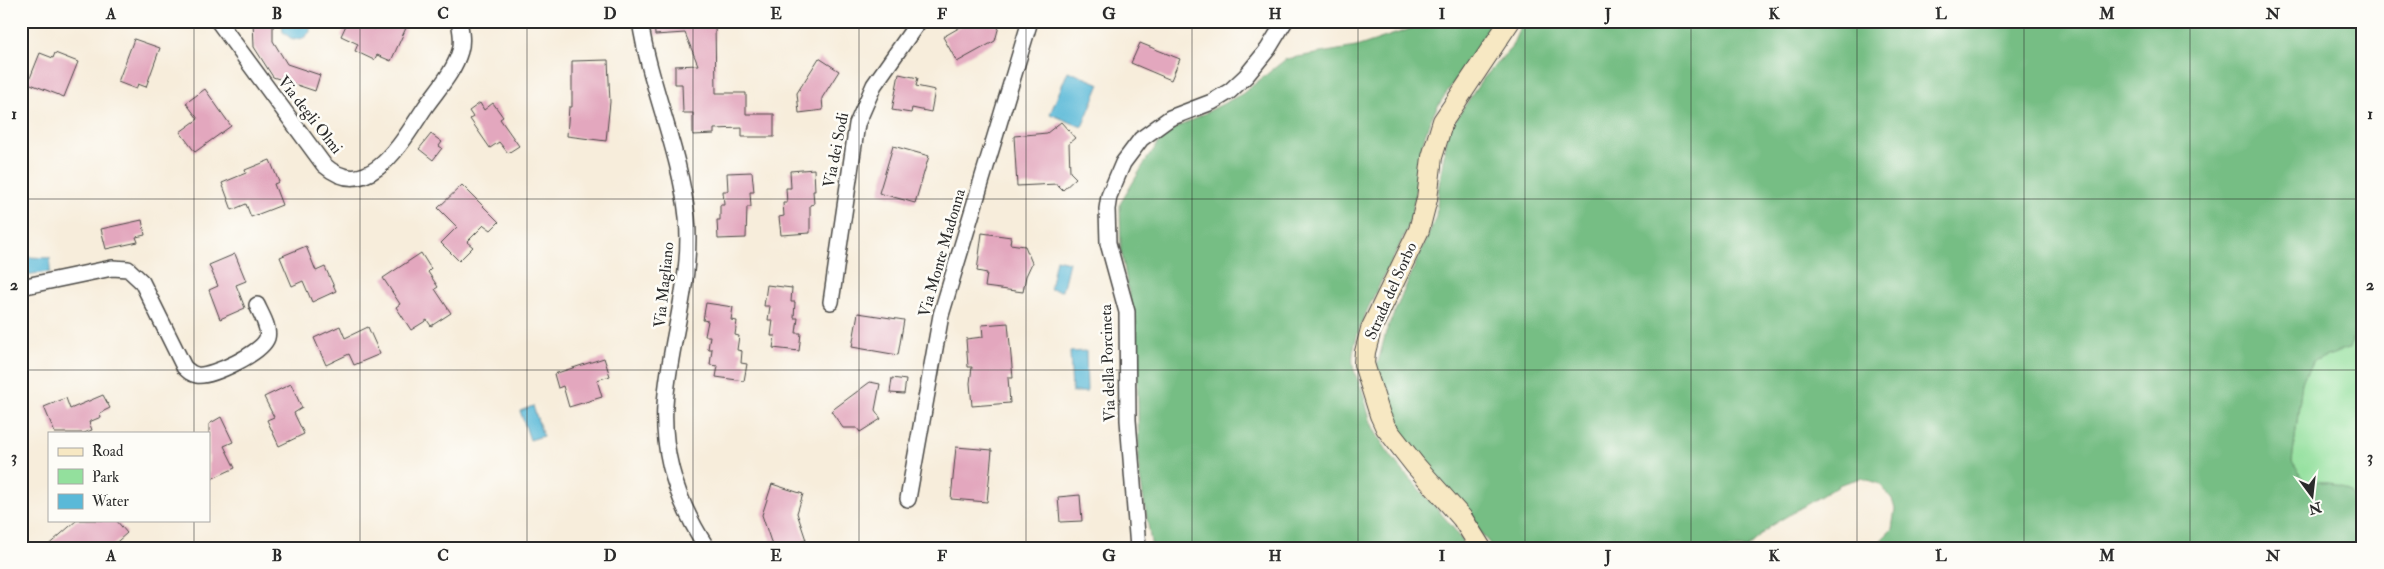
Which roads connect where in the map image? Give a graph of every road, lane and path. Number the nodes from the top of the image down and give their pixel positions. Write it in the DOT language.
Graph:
graph roads {
  1 [pos="218,21"];
  2 [pos="459,21"];
  3 [pos="640,21"];
  4 [pos="919,21"];
  5 [pos="1030,21"];
  6 [pos="1285,21"];
  7 [pos="1510,21"];
  8 [pos="21,287"];
  9 [pos="831,302"];
  10 [pos="257,305"];
  11 [pos="908,499"];
  12 [pos="707,548"];
  13 [pos="1138,548"];
  14 [pos="1481,548"];
  1 -- 2 [label="street, Via degli Olmi"];
  3 -- 12 [label="street, Via Magliano"];
  4 -- 9 [label="street, Via dei Sodi"];
  5 -- 11 [label="street, Via Monte Madonna"];
  6 -- 13 [label="street, Via della Porcineta"];
  7 -- 14 [label="street, Strada del Sorbo"];
  8 -- 10 [label="street"];
}
